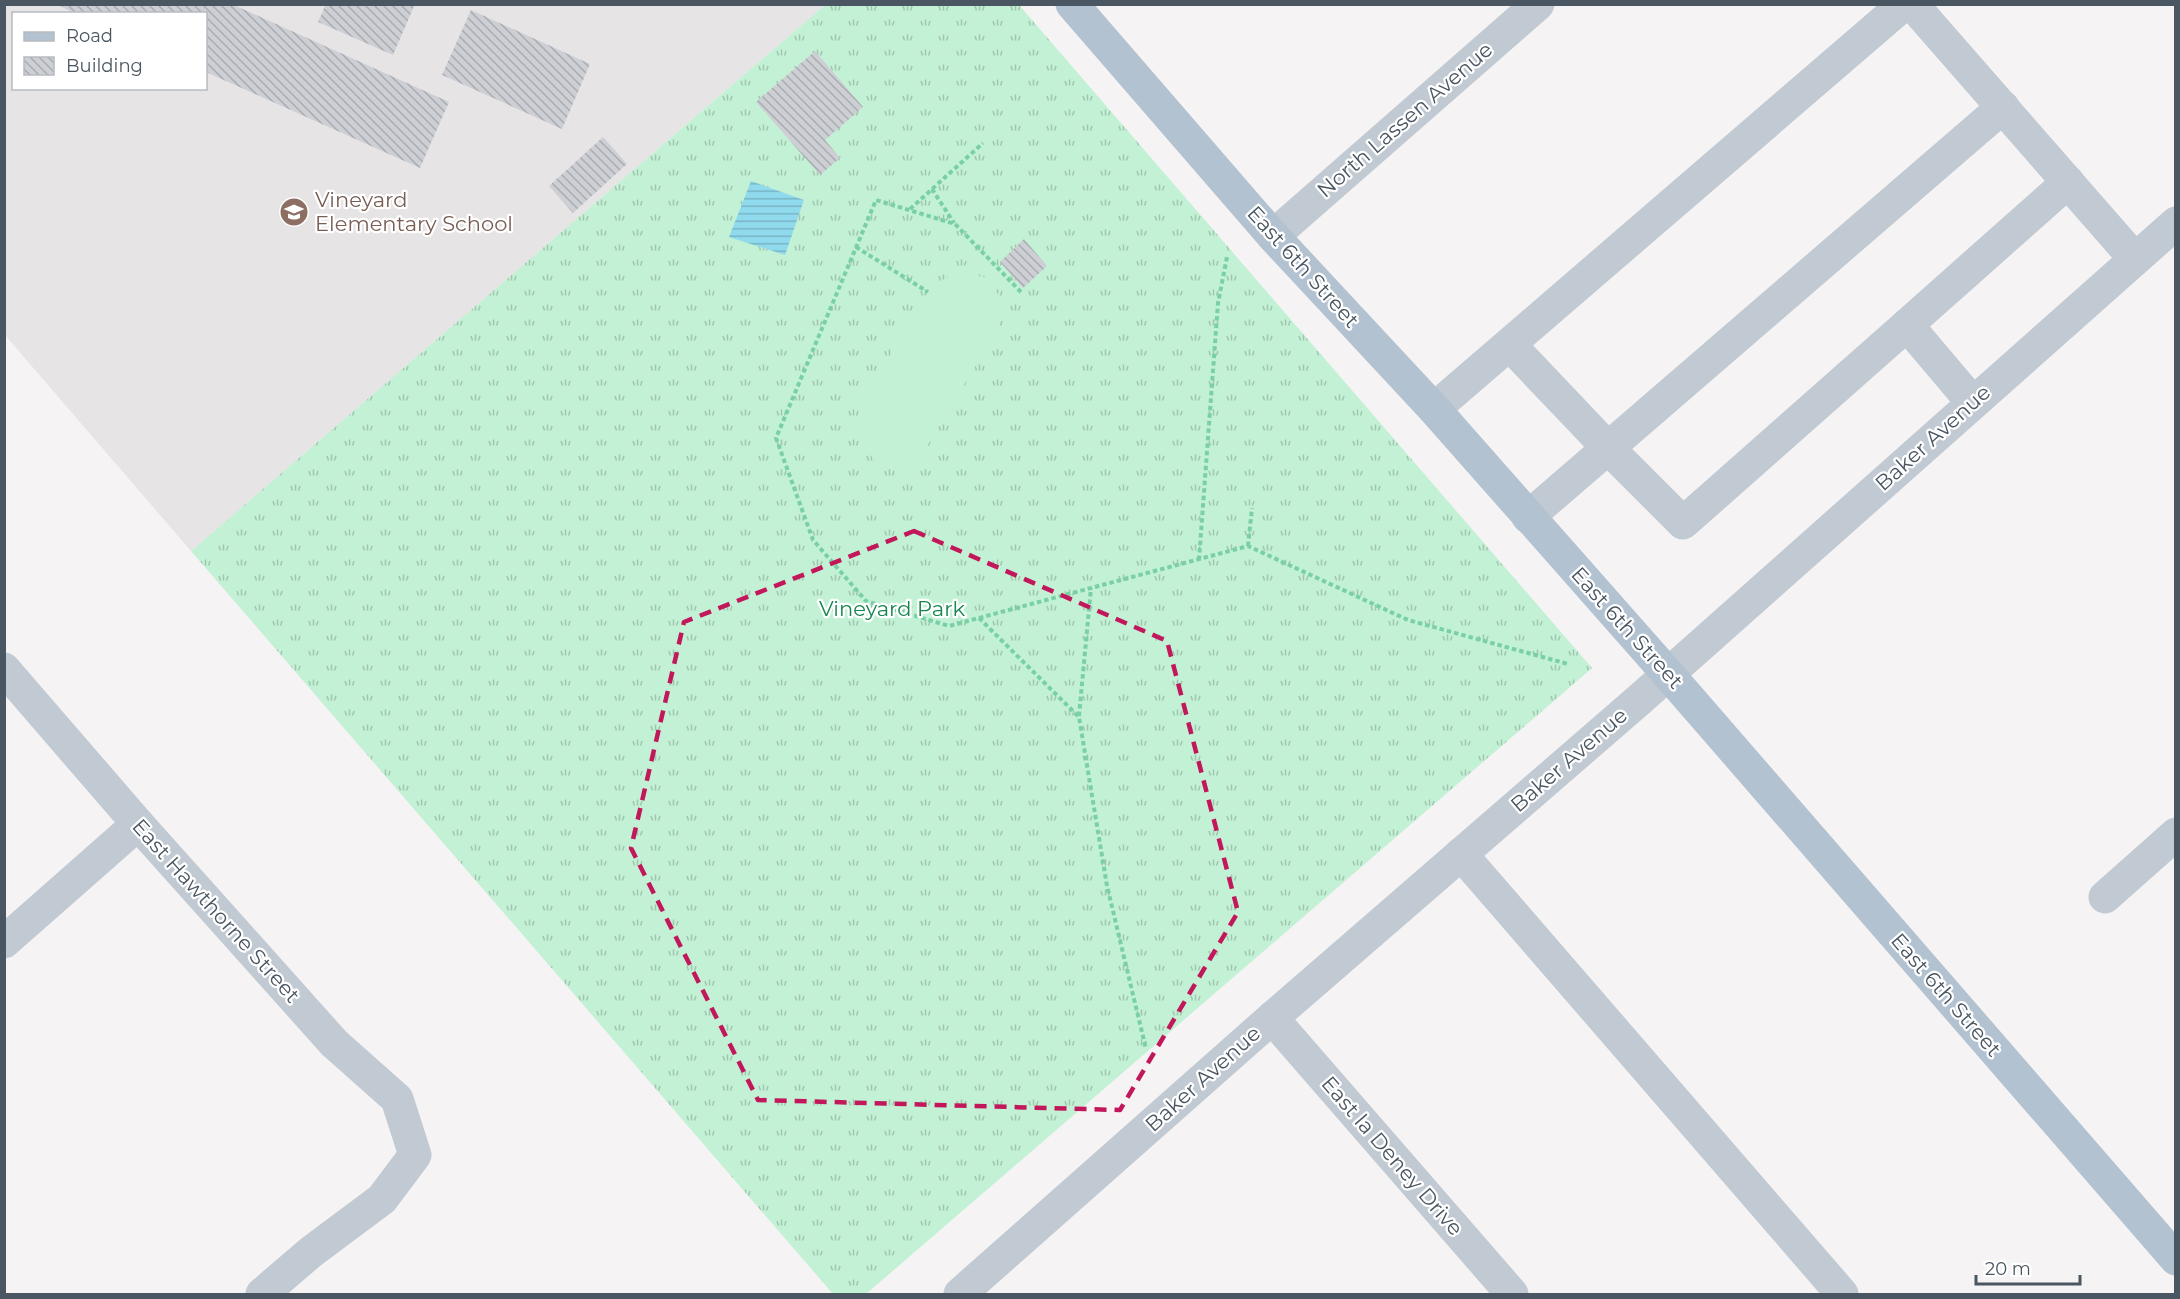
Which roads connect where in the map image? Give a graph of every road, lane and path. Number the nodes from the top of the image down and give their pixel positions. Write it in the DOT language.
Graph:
graph roads {
  1 [pos="1072,4"];
  2 [pos="1538,4"];
  3 [pos="1904,4"];
  4 [pos="1912,4"];
  5 [pos="2003,106"];
  6 [pos="983,142"];
  7 [pos="2068,182"];
  8 [pos="932,189"];
  9 [pos="910,209"];
  10 [pos="2175,223"];
  11 [pos="955,224"];
  12 [pos="1273,236"];
  13 [pos="856,248"];
  14 [pos="1227,257"];
  15 [pos="2135,259"];
  16 [pos="928,292"];
  17 [pos="1021,292"];
  18 [pos="1907,326"];
  19 [pos="1510,345"];
  20 [pos="1973,403"];
  21 [pos="1434,409"];
  22 [pos="1608,448"];
  23 [pos="1252,508"];
  24 [pos="1528,517"];
  25 [pos="1248,546"];
  26 [pos="1199,560"];
  27 [pos="1091,588"];
  28 [pos="978,618"];
  29 [pos="1568,664"];
  30 [pos="4,669"];
  31 [pos="1668,674"];
  32 [pos="1079,717"];
  33 [pos="138,824"];
  34 [pos="2175,834"];
  35 [pos="1461,854"];
  36 [pos="2105,897"];
  37 [pos="4,942"];
  38 [pos="1272,1018"];
  39 [pos="1146,1049"];
  40 [pos="2175,1259"];
  41 [pos="262,1294"];
  42 [pos="960,1294"];
  43 [pos="1512,1294"];
  44 [pos="1842,1294"];
  1 -- 12 [label="main road, East 6th Street"];
  2 -- 12 [label="street, North Lassen Avenue"];
  3 -- 19 [label="street"];
  4 -- 5 [label="street"];
  5 -- 7 [label="street"];
  5 -- 22 [label="street"];
  6 -- 8 [label="path"];
  7 -- 15 [label="street"];
  7 -- 18 [label="street"];
  8 -- 9 [label="path"];
  8 -- 11 [label="path"];
  9 -- 11 [label="path"];
  9 -- 13 [label="path"];
  10 -- 15 [label="street, Baker Avenue"];
  11 -- 17 [label="path"];
  12 -- 21 [label="main road, East 6th Street"];
  13 -- 16 [label="path"];
  13 -- 28 [label="path"];
  14 -- 26 [label="path"];
  15 -- 20 [label="street, Baker Avenue"];
  18 -- 20 [label="street"];
  18 -- 22 [label="street"];
  19 -- 21 [label="street"];
  19 -- 22 [label="street"];
  20 -- 31 [label="street, Baker Avenue"];
  21 -- 24 [label="main road, East 6th Street"];
  22 -- 24 [label="street"];
  23 -- 25 [label="path"];
  24 -- 31 [label="main road, East 6th Street"];
  25 -- 26 [label="path"];
  25 -- 29 [label="path"];
  26 -- 27 [label="path"];
  27 -- 28 [label="path"];
  27 -- 32 [label="path"];
  28 -- 32 [label="path"];
  30 -- 33 [label="street, East Hawthorne Street"];
  31 -- 35 [label="street, Baker Avenue"];
  31 -- 40 [label="main road, East 6th Street"];
  32 -- 39 [label="path"];
  33 -- 37 [label="street"];
  33 -- 41 [label="street, East Hawthorne Street"];
  34 -- 36 [label="street"];
  35 -- 38 [label="street, Baker Avenue"];
  35 -- 44 [label="street"];
  38 -- 42 [label="street, Baker Avenue"];
  38 -- 43 [label="street, East la Deney Drive"];
}
